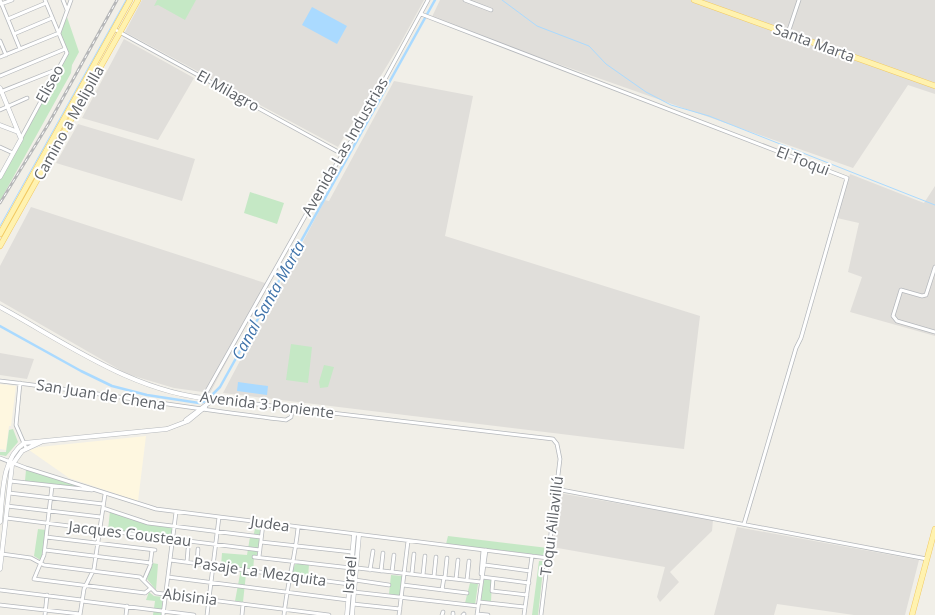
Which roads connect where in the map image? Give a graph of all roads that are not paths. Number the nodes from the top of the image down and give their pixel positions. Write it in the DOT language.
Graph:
graph roads {
  1 [pos="12,0"];
  2 [pos="63,0"];
  3 [pos="71,0"];
  4 [pos="130,0"];
  5 [pos="138,0"];
  6 [pos="428,0"];
  7 [pos="465,0"];
  8 [pos="694,0"];
  9 [pos="799,0"];
  10 [pos="46,2"];
  11 [pos="1,3"];
  12 [pos="68,10"];
  13 [pos="491,10"];
  14 [pos="423,15"];
  15 [pos="52,18"];
  16 [pos="8,19"];
  17 [pos="114,28"];
  18 [pos="120,32"];
  19 [pos="14,34"];
  20 [pos="59,34"];
  21 [pos="787,34"];
  22 [pos="0,41"];
  23 [pos="20,49"];
  24 [pos="65,49"];
  25 [pos="6,55"];
  26 [pos="0,57"];
  27 [pos="100,61"];
  28 [pos="59,68"];
  29 [pos="0,76"];
  30 [pos="935,86"];
  31 [pos="0,91"];
  32 [pos="27,98"];
  33 [pos="7,106"];
  34 [pos="0,110"];
  35 [pos="14,123"];
  36 [pos="0,125"];
  37 [pos="6,127"];
  38 [pos="18,132"];
  39 [pos="59,134"];
  40 [pos="20,139"];
  41 [pos="0,147"];
  42 [pos="13,153"];
  43 [pos="342,154"];
  44 [pos="0,164"];
  45 [pos="6,167"];
  46 [pos="0,177"];
  47 [pos="0,234"];
  48 [pos="0,246"];
  49 [pos="935,267"];
  50 [pos="0,307"];
  51 [pos="935,332"];
  52 [pos="0,381"];
  53 [pos="20,383"];
  54 [pos="209,398"];
  55 [pos="202,409"];
  56 [pos="292,409"];
  57 [pos="553,439"];
  58 [pos="25,446"];
  59 [pos="0,458"];
  60 [pos="11,461"];
  61 [pos="10,481"];
  62 [pos="52,486"];
  63 [pos="556,488"];
  64 [pos="94,490"];
  65 [pos="9,493"];
  66 [pos="104,494"];
  67 [pos="51,498"];
  68 [pos="7,506"];
  69 [pos="103,506"];
  70 [pos="49,511"];
  71 [pos="176,512"];
  72 [pos="0,517"];
  73 [pos="101,517"];
  74 [pos="6,518"];
  75 [pos="219,518"];
  76 [pos="0,522"];
  77 [pos="48,524"];
  78 [pos="263,524"];
  79 [pos="744,524"];
  80 [pos="174,526"];
  81 [pos="298,528"];
  82 [pos="935,529"];
  83 [pos="100,530"];
  84 [pos="217,532"];
  85 [pos="356,535"];
  86 [pos="46,537"];
  87 [pos="172,539"];
  88 [pos="261,539"];
  89 [pos="408,541"];
  90 [pos="98,543"];
  91 [pos="216,544"];
  92 [pos="296,546"];
  93 [pos="188,549"];
  94 [pos="198,549"];
  95 [pos="44,550"];
  96 [pos="260,550"];
  97 [pos="485,550"];
  98 [pos="373,551"];
  99 [pos="352,552"];
  100 [pos="383,553"];
  101 [pos="1,554"];
  102 [pos="394,554"];
  103 [pos="414,554"];
  104 [pos="96,556"];
  105 [pos="425,556"];
  106 [pos="532,556"];
  107 [pos="254,557"];
  108 [pos="436,557"];
  109 [pos="259,558"];
  110 [pos="447,558"];
  111 [pos="548,558"];
  112 [pos="927,559"];
  113 [pos="170,560"];
  114 [pos="458,560"];
  115 [pos="469,561"];
  116 [pos="187,562"];
  117 [pos="294,562"];
  118 [pos="151,563"];
  119 [pos="196,564"];
  120 [pos="42,565"];
  121 [pos="213,566"];
  122 [pos="485,566"];
  123 [pos="351,568"];
  124 [pos="356,568"];
  125 [pos="0,569"];
  126 [pos="370,570"];
  127 [pos="93,571"];
  128 [pos="381,571"];
  129 [pos="530,571"];
  130 [pos="392,572"];
  131 [pos="404,573"];
  132 [pos="412,573"];
  133 [pos="423,575"];
  134 [pos="434,576"];
  135 [pos="168,577"];
  136 [pos="289,577"];
  137 [pos="444,577"];
  138 [pos="456,579"];
  139 [pos="481,579"];
  140 [pos="493,579"];
  141 [pos="144,580"];
  142 [pos="355,580"];
  143 [pos="467,580"];
  144 [pos="211,582"];
  145 [pos="529,583"];
  146 [pos="350,584"];
  147 [pos="85,585"];
  148 [pos="389,585"];
  149 [pos="403,585"];
  150 [pos="150,589"];
  151 [pos="0,590"];
  152 [pos="442,590"];
  153 [pos="354,592"];
  154 [pos="468,592"];
  155 [pos="286,593"];
  156 [pos="166,594"];
  157 [pos="47,595"];
  158 [pos="527,595"];
  159 [pos="401,597"];
  160 [pos="209,599"];
  161 [pos="82,600"];
  162 [pos="348,600"];
  163 [pos="243,604"];
  164 [pos="353,604"];
  165 [pos="478,604"];
  166 [pos="0,605"];
  167 [pos="127,606"];
  168 [pos="525,608"];
  169 [pos="400,609"];
  170 [pos="46,610"];
  171 [pos="285,610"];
  172 [pos="163,613"];
  173 [pos="477,614"];
  174 [pos="45,615"];
  175 [pos="80,615"];
  176 [pos="126,615"];
  177 [pos="194,615"];
  178 [pos="207,615"];
  179 [pos="242,615"];
  180 [pos="284,615"];
  181 [pos="329,615"];
  182 [pos="347,615"];
  183 [pos="352,615"];
  184 [pos="399,615"];
  185 [pos="486,615"];
  186 [pos="524,615"];
  187 [pos="541,615"];
  188 [pos="912,615"];
  1 -- 11 [label="street"];
  2 -- 12 [label="street"];
  3 -- 12 [label="street"];
  4 -- 17 [label="main road, Camino a Melipilla"];
  5 -- 18 [label="main road, Camino a Melipilla"];
  6 -- 14 [label="street, Avenida Las Industrias"];
  7 -- 13 [label="street"];
  8 -- 21 [label="main road, Santa Marta"];
  9 -- 21 [label="street"];
  10 -- 15 [label="street, Eliseo"];
  10 -- 16 [label="street"];
  11 -- 16 [label="street"];
  12 -- 20 [label="street"];
  14 -- 43 [label="street, Avenida Las Industrias"];
  14 -- 79 [label="street, El Toqui"];
  15 -- 19 [label="street"];
  15 -- 20 [label="street, Eliseo"];
  16 -- 19 [label="street"];
  17 -- 18 [label="street, El Milagro"];
  17 -- 27 [label="main road, Camino a Melipilla"];
  18 -- 27 [label="main road, Camino a Melipilla"];
  18 -- 43 [label="street, El Milagro"];
  19 -- 23 [label="street"];
  20 -- 23 [label="street"];
  20 -- 24 [label="street, Eliseo"];
  21 -- 30 [label="main road, Santa Marta"];
  22 -- 25 [label="street"];
  23 -- 25 [label="street"];
  24 -- 28 [label="street, Eliseo"];
  24 -- 29 [label="street"];
  25 -- 26 [label="street"];
  27 -- 39 [label="main road, Camino a Melipilla"];
  28 -- 31 [label="street"];
  28 -- 40 [label="street, Eliseo"];
  31 -- 33 [label="street"];
  32 -- 33 [label="street"];
  33 -- 34 [label="street"];
  33 -- 35 [label="street"];
  35 -- 37 [label="street"];
  35 -- 38 [label="street"];
  36 -- 37 [label="street"];
  37 -- 38 [label="street"];
  38 -- 40 [label="street"];
  39 -- 47 [label="main road, Camino a Melipilla"];
  39 -- 48 [label="main road, Camino a Melipilla"];
  40 -- 42 [label="street"];
  41 -- 42 [label="street"];
  42 -- 45 [label="street"];
  43 -- 54 [label="street, Avenida Las Industrias"];
  44 -- 45 [label="street"];
  45 -- 46 [label="street"];
  49 -- 51 [label="street"];
  50 -- 54 [label="street, Avenida 3 Poniente"];
  52 -- 53 [label="street, San Juan de Chena"];
  53 -- 55 [label="street, San Juan de Chena"];
  53 -- 58 [label="street"];
  54 -- 55 [label="street, Avenida Las Industrias"];
  54 -- 56 [label="street, Avenida 3 Poniente"];
  55 -- 56 [label="street, San Juan de Chena"];
  55 -- 58 [label="street, Avenida Las Industrias"];
  56 -- 57 [label="street, Avenida 3 Poniente"];
  57 -- 63 [label="street, Toqui Aillavillú"];
  58 -- 60 [label="street"];
  59 -- 60 [label="street, Judea"];
  60 -- 61 [label="street"];
  60 -- 64 [label="street, Judea"];
  60 -- 72 [label="street"];
  61 -- 62 [label="street"];
  61 -- 65 [label="street"];
  62 -- 64 [label="street"];
  62 -- 67 [label="street"];
  63 -- 79 [label="street"];
  63 -- 111 [label="street, Toqui Aillavillú"];
  64 -- 66 [label="street, Judea"];
  65 -- 67 [label="street"];
  65 -- 68 [label="street"];
  66 -- 69 [label="street"];
  66 -- 71 [label="street, Judea"];
  67 -- 69 [label="street"];
  67 -- 70 [label="street"];
  68 -- 70 [label="street"];
  68 -- 74 [label="street"];
  69 -- 73 [label="street"];
  69 -- 80 [label="street"];
  70 -- 73 [label="street"];
  70 -- 77 [label="street"];
  71 -- 75 [label="street, Judea"];
  71 -- 80 [label="street"];
  72 -- 74 [label="street, Jacques Cousteau"];
  72 -- 76 [label="street"];
  73 -- 83 [label="street"];
  74 -- 77 [label="street, Jacques Cousteau"];
  74 -- 101 [label="street"];
  75 -- 78 [label="street, Judea"];
  75 -- 84 [label="street"];
  77 -- 83 [label="street, Jacques Cousteau"];
  77 -- 86 [label="street"];
  78 -- 81 [label="street, Judea"];
  78 -- 88 [label="street"];
  79 -- 112 [label="street"];
  80 -- 84 [label="street"];
  80 -- 87 [label="street"];
  81 -- 85 [label="street, Judea"];
  81 -- 92 [label="street"];
  82 -- 112 [label="main road"];
  83 -- 87 [label="street, Jacques Cousteau"];
  83 -- 90 [label="street"];
  84 -- 88 [label="street"];
  84 -- 91 [label="street"];
  85 -- 89 [label="street, Judea"];
  85 -- 99 [label="street, Israel"];
  85 -- 124 [label="street, Israel"];
  86 -- 90 [label="street"];
  86 -- 95 [label="street"];
  87 -- 91 [label="street, Jacques Cousteau"];
  87 -- 113 [label="street"];
  88 -- 92 [label="street"];
  88 -- 96 [label="street"];
  89 -- 97 [label="street, Judea"];
  89 -- 131 [label="street"];
  90 -- 104 [label="street"];
  90 -- 118 [label="street"];
  91 -- 96 [label="street, Jacques Cousteau"];
  91 -- 121 [label="street"];
  92 -- 99 [label="street"];
  92 -- 117 [label="street"];
  93 -- 116 [label="street"];
  94 -- 119 [label="street"];
  95 -- 104 [label="street"];
  95 -- 120 [label="street"];
  96 -- 109 [label="street"];
  97 -- 106 [label="street, Judea"];
  97 -- 122 [label="street"];
  97 -- 139 [label="street"];
  98 -- 126 [label="street"];
  99 -- 123 [label="street, Israel"];
  100 -- 128 [label="street"];
  101 -- 120 [label="street, Abisinia"];
  101 -- 125 [label="street"];
  102 -- 130 [label="street"];
  103 -- 132 [label="street"];
  104 -- 118 [label="street"];
  104 -- 127 [label="street"];
  105 -- 133 [label="street"];
  106 -- 111 [label="street, Judea"];
  106 -- 129 [label="street"];
  107 -- 109 [label="street"];
  108 -- 134 [label="street"];
  109 -- 117 [label="street"];
  110 -- 137 [label="street"];
  111 -- 187 [label="street, Toqui Aillavillú"];
  112 -- 188 [label="main road"];
  113 -- 116 [label="street, Pasaje La Mezquita"];
  113 -- 135 [label="street"];
  114 -- 138 [label="street"];
  115 -- 143 [label="street"];
  116 -- 119 [label="street, Pasaje La Mezquita"];
  117 -- 123 [label="street"];
  117 -- 136 [label="street"];
  118 -- 141 [label="street"];
  119 -- 121 [label="street, Pasaje La Mezquita"];
  120 -- 127 [label="street, Abisinia"];
  120 -- 147 [label="street"];
  121 -- 136 [label="street, Pasaje La Mezquita"];
  121 -- 144 [label="street"];
  122 -- 129 [label="street"];
  122 -- 139 [label="street"];
  123 -- 146 [label="street, Israel"];
  124 -- 126 [label="street"];
  124 -- 142 [label="street, Israel"];
  126 -- 128 [label="street"];
  127 -- 141 [label="street, Abisinia"];
  127 -- 147 [label="street"];
  128 -- 130 [label="street"];
  129 -- 145 [label="street"];
  130 -- 131 [label="street"];
  131 -- 132 [label="street"];
  131 -- 149 [label="street"];
  132 -- 133 [label="street"];
  133 -- 134 [label="street"];
  134 -- 137 [label="street"];
  135 -- 144 [label="street"];
  135 -- 156 [label="street"];
  136 -- 146 [label="street, Pasaje La Mezquita"];
  136 -- 155 [label="street"];
  137 -- 138 [label="street"];
  137 -- 152 [label="street"];
  138 -- 143 [label="street"];
  139 -- 140 [label="street"];
  139 -- 143 [label="street"];
  139 -- 165 [label="street"];
  140 -- 145 [label="street"];
  140 -- 158 [label="street"];
  141 -- 150 [label="street, Abisinia"];
  142 -- 148 [label="street"];
  142 -- 153 [label="street, Israel"];
  144 -- 155 [label="street"];
  144 -- 160 [label="street"];
  145 -- 158 [label="street"];
  146 -- 162 [label="street, Israel"];
  147 -- 150 [label="street"];
  147 -- 161 [label="street"];
  149 -- 152 [label="street"];
  149 -- 159 [label="street"];
  150 -- 156 [label="street, Abisinia"];
  151 -- 157 [label="street"];
  152 -- 154 [label="street"];
  153 -- 159 [label="street"];
  153 -- 164 [label="street, Israel"];
  155 -- 162 [label="street"];
  155 -- 171 [label="street"];
  156 -- 160 [label="street, Abisinia"];
  156 -- 172 [label="street"];
  157 -- 161 [label="street"];
  157 -- 170 [label="street"];
  158 -- 168 [label="street"];
  159 -- 165 [label="street"];
  159 -- 169 [label="street"];
  160 -- 163 [label="street, Abisinia"];
  160 -- 178 [label="street"];
  161 -- 167 [label="street"];
  161 -- 175 [label="street"];
  162 -- 182 [label="street, Israel"];
  163 -- 171 [label="street, Abisinia"];
  163 -- 179 [label="street"];
  164 -- 169 [label="street"];
  164 -- 183 [label="street, Israel"];
  165 -- 168 [label="street"];
  165 -- 173 [label="street"];
  166 -- 170 [label="street"];
  167 -- 172 [label="street"];
  167 -- 176 [label="street"];
  168 -- 186 [label="street"];
  169 -- 184 [label="street"];
  170 -- 174 [label="street"];
  170 -- 175 [label="street"];
  171 -- 180 [label="street"];
  171 -- 181 [label="street, Abisinia"];
  172 -- 177 [label="street"];
  173 -- 185 [label="street"];
}
